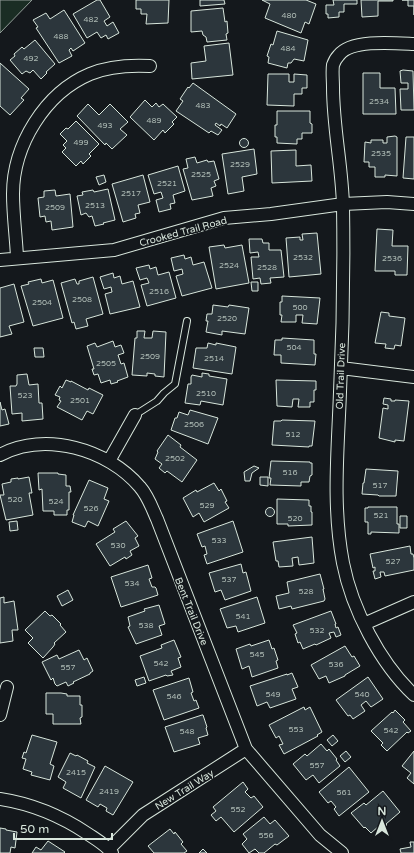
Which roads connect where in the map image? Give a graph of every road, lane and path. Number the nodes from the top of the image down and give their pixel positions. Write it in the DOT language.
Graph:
graph roads {
  1 [pos="414,44"];
  2 [pos="150,66"];
  3 [pos="343,204"];
  4 [pos="414,204"];
  5 [pos="18,257"];
  6 [pos="0,260"];
  7 [pos="187,321"];
  8 [pos="341,368"];
  9 [pos="414,377"];
  10 [pos="135,415"];
  11 [pos="0,454"];
  12 [pos="109,461"];
  13 [pos="414,602"];
  14 [pos="364,624"];
  15 [pos="8,686"];
  16 [pos="414,695"];
  17 [pos="0,715"];
  18 [pos="246,749"];
  19 [pos="0,799"];
  20 [pos="110,851"];
  21 [pos="342,853"];
  1 -- 3 [label="street, Old Trail Drive"];
  2 -- 5 [label="street"];
  3 -- 4 [label="street, Crooked Trail Road"];
  3 -- 5 [label="street, Crooked Trail Road"];
  3 -- 8 [label="street, Old Trail Drive"];
  5 -- 6 [label="street, Crooked Trail Road"];
  7 -- 10 [label="lane"];
  8 -- 9 [label="street"];
  8 -- 14 [label="street, Old Trail Drive"];
  10 -- 12 [label="street"];
  11 -- 12 [label="street, Bent Trail Drive"];
  12 -- 18 [label="street, Bent Trail Drive"];
  13 -- 14 [label="street"];
  14 -- 16 [label="street, Old Trail Drive"];
  15 -- 17 [label="street"];
  18 -- 20 [label="street, New Trail Way"];
  18 -- 21 [label="street, Bent Trail Drive"];
  19 -- 20 [label="street"];
}
